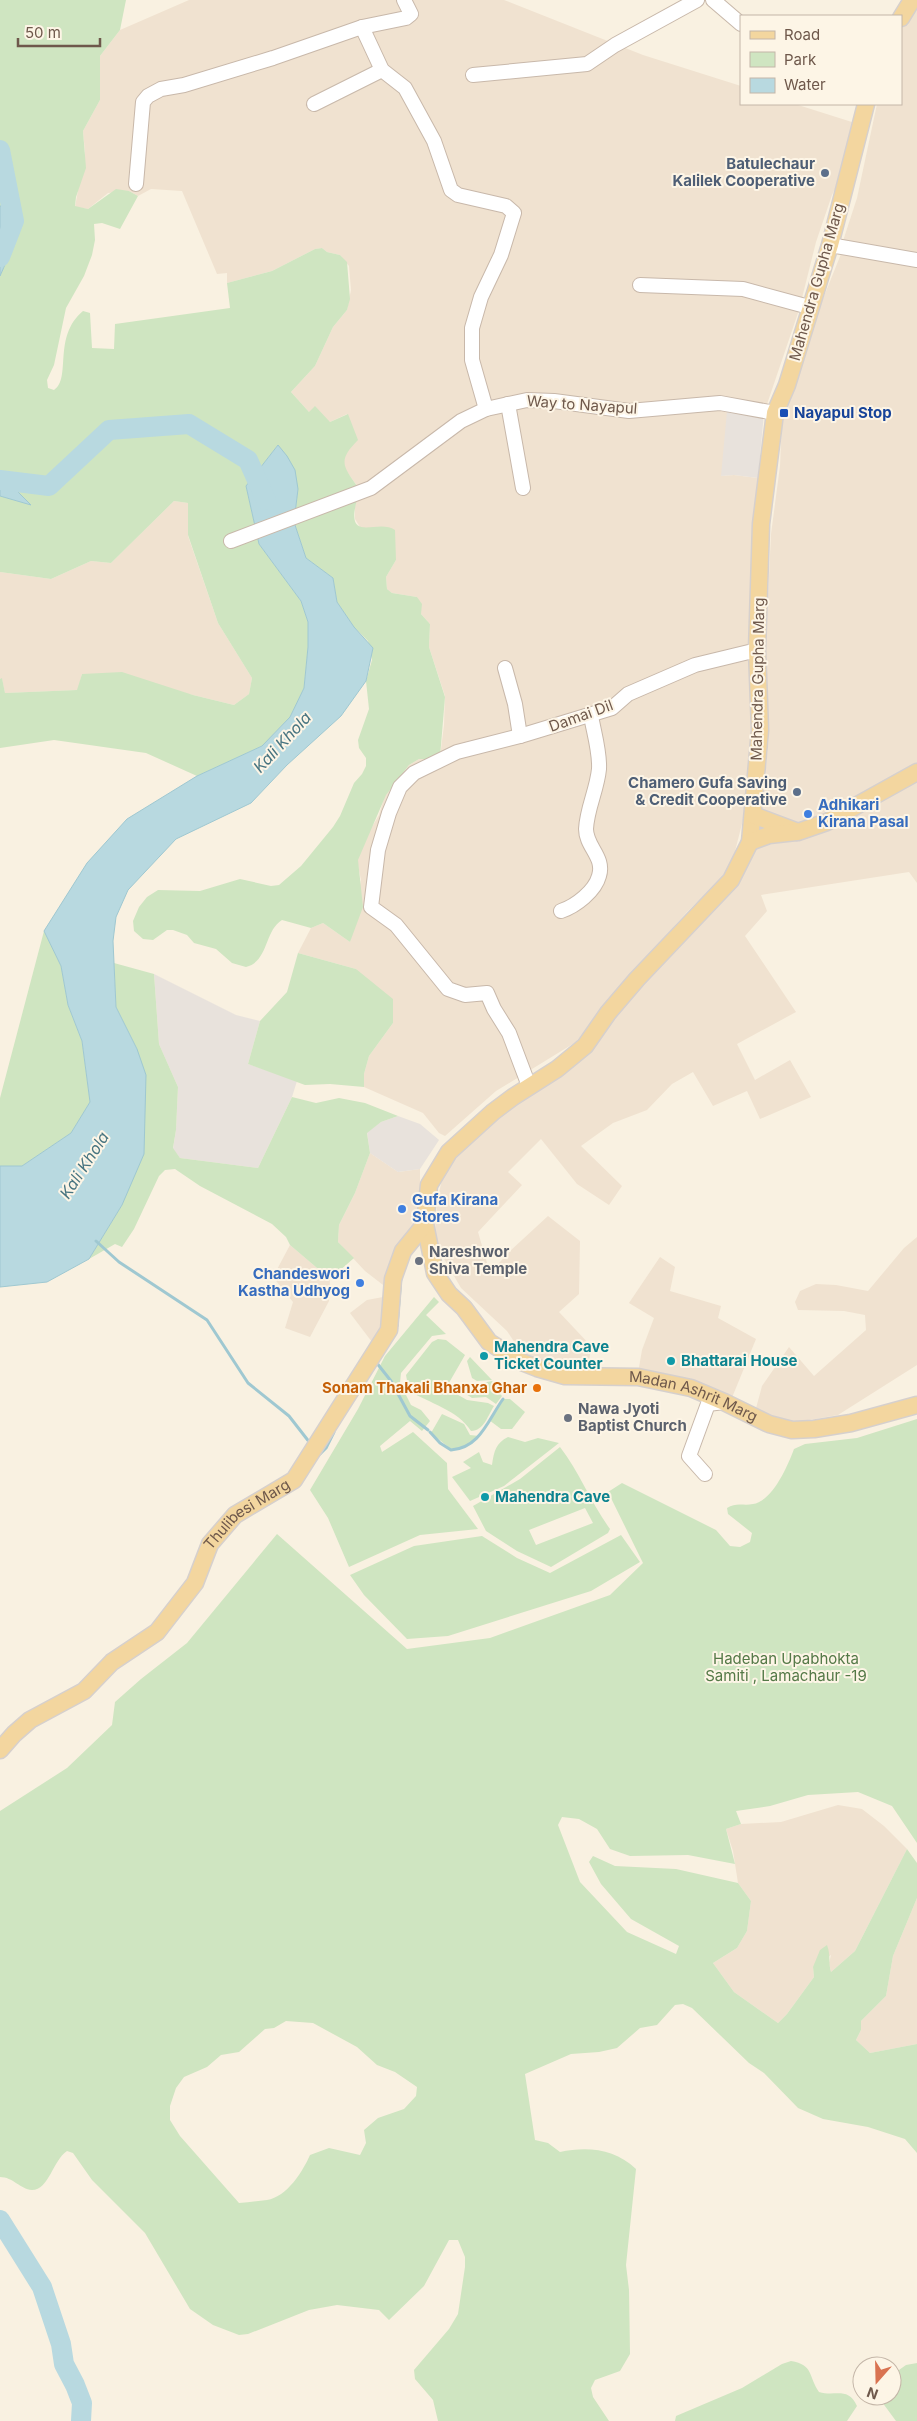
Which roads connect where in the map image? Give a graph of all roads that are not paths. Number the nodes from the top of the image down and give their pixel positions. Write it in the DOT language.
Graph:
graph roads {
  1 [pos="404,0"];
  2 [pos="697,0"];
  3 [pos="714,0"];
  4 [pos="912,0"];
  5 [pos="902,16"];
  6 [pos="740,23"];
  7 [pos="362,27"];
  8 [pos="382,70"];
  9 [pos="473,74"];
  10 [pos="314,104"];
  11 [pos="866,105"];
  12 [pos="136,184"];
  13 [pos="830,245"];
  14 [pos="917,260"];
  15 [pos="640,285"];
  16 [pos="810,307"];
  17 [pos="508,404"];
  18 [pos="486,409"];
  19 [pos="775,413"];
  20 [pos="523,488"];
  21 [pos="231,541"];
  22 [pos="757,650"];
  23 [pos="505,668"];
  24 [pos="591,716"];
  25 [pos="520,736"];
  26 [pos="917,772"];
  27 [pos="753,815"];
  28 [pos="798,832"];
  29 [pos="750,842"];
  30 [pos="561,911"];
  31 [pos="530,1086"];
  32 [pos="425,1224"];
  33 [pos="724,1402"];
  34 [pos="917,1406"];
  35 [pos="705,1474"];
  36 [pos="0,1750"];
  1 -- 7 [label="street"];
  2 -- 9 [label="street"];
  3 -- 6 [label="street"];
  4 -- 5 [label="main road"];
  7 -- 8 [label="street"];
  7 -- 12 [label="street"];
  8 -- 10 [label="street"];
  8 -- 18 [label="street"];
  11 -- 13 [label="main road, Mahendra Gupha Marg"];
  13 -- 14 [label="street"];
  13 -- 16 [label="main road, Mahendra Gupha Marg"];
  15 -- 16 [label="street"];
  16 -- 19 [label="main road, Mahendra Gupha Marg"];
  17 -- 18 [label="street, Way to Nayapul"];
  17 -- 19 [label="street, Way to Nayapul"];
  17 -- 20 [label="street"];
  18 -- 21 [label="street, Way to Nayapul"];
  19 -- 22 [label="main road, Mahendra Gupha Marg"];
  22 -- 24 [label="street, Damai Dil"];
  22 -- 27 [label="main road, Mahendra Gupha Marg"];
  23 -- 25 [label="street"];
  24 -- 25 [label="street, Damai Dil"];
  24 -- 30 [label="street"];
  25 -- 31 [label="street, Damai Dil"];
  26 -- 28 [label="main road"];
  27 -- 28 [label="main road"];
  27 -- 29 [label="main road, Mahendra Gupha Marg"];
  28 -- 29 [label="main road"];
  29 -- 31 [label="main road, Mahendra Gupha Marg"];
  31 -- 32 [label="main road, Mahendra Gupha Marg"];
  32 -- 33 [label="main road, Madan Ashrit Marg"];
  32 -- 36 [label="main road, Thulibesi Marg"];
  33 -- 34 [label="main road, Madan Ashrit Marg"];
  33 -- 35 [label="street"];
}
